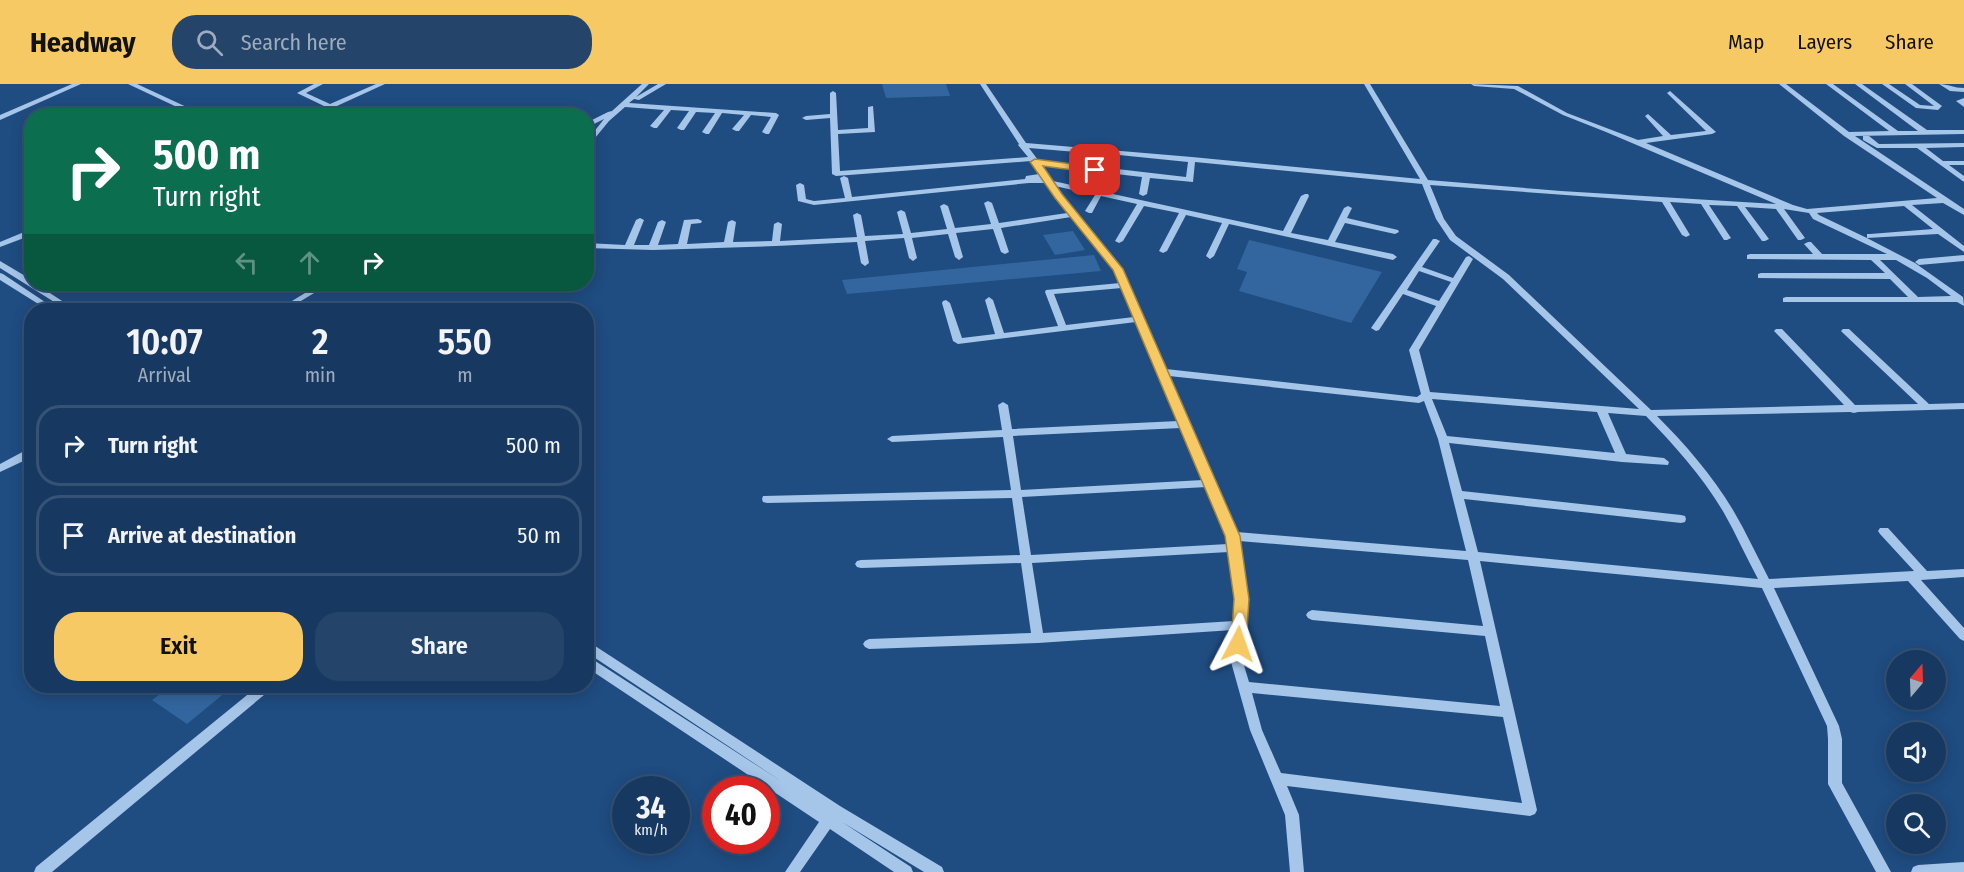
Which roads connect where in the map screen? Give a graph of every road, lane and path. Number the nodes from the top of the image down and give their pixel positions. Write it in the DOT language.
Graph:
graph roads {
  1 [pos="78,84"];
  2 [pos="131,84"];
  3 [pos="320,84"];
  4 [pos="366,84"];
  5 [pos="646,84"];
  6 [pos="663,84"];
  7 [pos="983,84"];
  8 [pos="1367,84"];
  9 [pos="1474,84"];
  10 [pos="1782,84"];
  11 [pos="1828,84"];
  12 [pos="1858,84"];
  13 [pos="1885,84"];
  14 [pos="1908,84"];
  15 [pos="1942,84"];
  16 [pos="379,86"];
  17 [pos="1964,90"];
  18 [pos="833,93"];
  19 [pos="1670,93"];
  20 [pos="1964,100"];
  21 [pos="625,105"];
  22 [pos="1964,105"];
  23 [pos="329,106"];
  24 [pos="871,107"];
  25 [pos="185,108"];
  26 [pos="325,108"];
  27 [pos="669,108"];
  28 [pos="694,110"];
  29 [pos="720,111"];
  30 [pos="749,113"];
  31 [pos="834,116"];
  32 [pos="1648,116"];
  33 [pos="0,118"];
  34 [pos="806,118"];
  35 [pos="594,122"];
  36 [pos="654,126"];
  37 [pos="681,128"];
  38 [pos="735,129"];
  39 [pos="706,132"];
  40 [pos="766,132"];
  41 [pos="835,132"];
  42 [pos="1895,132"];
  43 [pos="1925,132"];
  44 [pos="1964,132"];
  45 [pos="1859,133"];
  46 [pos="1847,134"];
  47 [pos="594,137"];
  48 [pos="1670,138"];
  49 [pos="1638,142"];
  50 [pos="1022,145"];
  51 [pos="1915,145"];
  52 [pos="1945,145"];
  53 [pos="1955,145"];
  54 [pos="1964,145"];
  55 [pos="1116,152"];
  56 [pos="1964,152"];
  57 [pos="1192,159"];
  58 [pos="1034,161"];
  59 [pos="1942,163"];
  60 [pos="1964,163"];
  61 [pos="1112,172"];
  62 [pos="1146,176"];
  63 [pos="844,178"];
  64 [pos="1963,178"];
  65 [pos="1048,180"];
  66 [pos="1425,182"];
  67 [pos="800,184"];
  68 [pos="1110,184"];
  69 [pos="1099,194"];
  70 [pos="1143,194"];
  71 [pos="1305,196"];
  72 [pos="849,200"];
  73 [pos="1665,201"];
  74 [pos="1947,201"];
  75 [pos="1964,201"];
  76 [pos="988,203"];
  77 [pos="1142,203"];
  78 [pos="1704,203"];
  79 [pos="1905,203"];
  80 [pos="1740,205"];
  81 [pos="944,206"];
  82 [pos="1779,207"];
  83 [pos="1790,207"];
  84 [pos="1348,208"];
  85 [pos="1089,211"];
  86 [pos="1812,211"];
  87 [pos="902,212"];
  88 [pos="1184,212"];
  89 [pos="1964,213"];
  90 [pos="1072,214"];
  91 [pos="857,215"];
  92 [pos="640,220"];
  93 [pos="1343,220"];
  94 [pos="698,221"];
  95 [pos="1227,221"];
  96 [pos="662,222"];
  97 [pos="732,222"];
  98 [pos="778,224"];
  99 [pos="996,226"];
  100 [pos="951,230"];
  101 [pos="1940,231"];
  102 [pos="1395,232"];
  103 [pos="907,234"];
  104 [pos="1286,234"];
  105 [pos="24,235"];
  106 [pos="1686,235"];
  107 [pos="1870,236"];
  108 [pos="861,238"];
  109 [pos="1726,238"];
  110 [pos="1765,240"];
  111 [pos="1119,241"];
  112 [pos="818,242"];
  113 [pos="1436,242"];
  114 [pos="776,244"];
  115 [pos="1330,244"];
  116 [pos="0,245"];
  117 [pos="594,245"];
  118 [pos="728,245"];
  119 [pos="629,246"];
  120 [pos="653,246"];
  121 [pos="682,246"];
  122 [pos="1843,249"];
  123 [pos="1964,250"];
  124 [pos="1163,251"];
  125 [pos="1005,252"];
  126 [pos="819,254"];
  127 [pos="1210,256"];
  128 [pos="959,257"];
  129 [pos="1393,257"];
  130 [pos="1750,257"];
  131 [pos="1820,257"];
  132 [pos="1852,257"];
  133 [pos="913,258"];
  134 [pos="1874,258"];
  135 [pos="1901,258"];
  136 [pos="1964,258"];
  137 [pos="1469,259"];
  138 [pos="1919,261"];
  139 [pos="865,263"];
  140 [pos="0,264"];
  141 [pos="1418,268"];
  142 [pos="0,276"];
  143 [pos="1761,276"];
  144 [pos="1892,276"];
  145 [pos="24,279"];
  146 [pos="1455,281"];
  147 [pos="1124,285"];
  148 [pos="42,291"];
  149 [pos="313,291"];
  150 [pos="1402,291"];
  151 [pos="1915,299"];
  152 [pos="989,300"];
  153 [pos="1786,300"];
  154 [pos="1962,301"];
  155 [pos="42,303"];
  156 [pos="61,303"];
  157 [pos="293,303"];
  158 [pos="946,303"];
  159 [pos="1441,305"];
  160 [pos="1138,319"];
  161 [pos="1063,328"];
  162 [pos="1376,328"];
  163 [pos="1779,331"];
  164 [pos="1846,331"];
  165 [pos="1000,336"];
  166 [pos="1163,372"];
  167 [pos="1426,395"];
  168 [pos="1003,405"];
  169 [pos="1964,406"];
  170 [pos="1927,407"];
  171 [pos="1601,409"];
  172 [pos="1854,410"];
  173 [pos="1647,413"];
  174 [pos="1185,424"];
  175 [pos="1009,433"];
  176 [pos="892,439"];
  177 [pos="1443,439"];
  178 [pos="24,456"];
  179 [pos="1622,458"];
  180 [pos="1664,462"];
  181 [pos="0,468"];
  182 [pos="1210,483"];
  183 [pos="1017,494"];
  184 [pos="1459,495"];
  185 [pos="767,499"];
  186 [pos="1681,519"];
  187 [pos="1884,531"];
  188 [pos="1233,542"];
  189 [pos="1473,556"];
  190 [pos="1028,559"];
  191 [pos="861,564"];
  192 [pos="1964,573"];
  193 [pos="1924,575"];
  194 [pos="1911,576"];
  195 [pos="1766,584"];
  196 [pos="1312,615"];
  197 [pos="1240,625"];
  198 [pos="1490,632"];
  199 [pos="1964,636"];
  200 [pos="1038,638"];
  201 [pos="869,644"];
  202 [pos="594,651"];
  203 [pos="594,665"];
  204 [pos="1244,687"];
  205 [pos="258,693"];
  206 [pos="1508,712"];
  207 [pos="1277,779"];
  208 [pos="831,816"];
  209 [pos="1964,869"];
  210 [pos="41,872"];
  211 [pos="792,872"];
  212 [pos="906,872"];
  213 [pos="937,872"];
  214 [pos="1297,872"];
  215 [pos="1884,872"];
  216 [pos="1918,872"];
  1 -- 33 [label="street"];
  2 -- 25 [label="street"];
  3 -- 23 [label="street"];
  4 -- 16 [label="street"];
  5 -- 21 [label="street"];
  6 -- 21 [label="street"];
  7 -- 50 [label="street"];
  8 -- 66 [label="street"];
  9 -- 49 [label="street"];
  10 -- 46 [label="street"];
  11 -- 42 [label="street"];
  12 -- 43 [label="street"];
  13 -- 14 [label="street"];
  15 -- 17 [label="street"];
  16 -- 23 [label="street"];
  18 -- 31 [label="street"];
  19 -- 48 [label="street"];
  20 -- 22 [label="street"];
  21 -- 27 [label="street"];
  21 -- 35 [label="street"];
  21 -- 47 [label="street"];
  23 -- 26 [label="street"];
  24 -- 41 [label="street"];
  27 -- 28 [label="street"];
  27 -- 36 [label="street"];
  28 -- 29 [label="street"];
  28 -- 37 [label="street"];
  29 -- 30 [label="street"];
  29 -- 39 [label="street"];
  30 -- 38 [label="street"];
  30 -- 40 [label="street"];
  31 -- 34 [label="street"];
  31 -- 41 [label="street"];
  32 -- 48 [label="street"];
  41 -- 58 [label="street"];
  42 -- 43 [label="street"];
  42 -- 45 [label="street"];
  42 -- 51 [label="street"];
  43 -- 44 [label="street"];
  43 -- 52 [label="street"];
  45 -- 46 [label="street"];
  45 -- 51 [label="street"];
  46 -- 74 [label="street"];
  48 -- 49 [label="street"];
  49 -- 83 [label="street"];
  50 -- 55 [label="street"];
  50 -- 58 [label="street"];
  51 -- 52 [label="street"];
  51 -- 59 [label="street"];
  52 -- 53 [label="street"];
  53 -- 54 [label="street"];
  53 -- 56 [label="street"];
  55 -- 57 [label="street"];
  55 -- 61 [label="street"];
  57 -- 62 [label="street"];
  57 -- 66 [label="street"];
  58 -- 61 [label="street"];
  58 -- 65 [label="street"];
  59 -- 60 [label="street"];
  59 -- 64 [label="street"];
  61 -- 62 [label="street"];
  61 -- 68 [label="street"];
  62 -- 70 [label="street"];
  63 -- 72 [label="street"];
  65 -- 69 [label="street"];
  65 -- 72 [label="street"];
  65 -- 90 [label="street"];
  66 -- 73 [label="street"];
  66 -- 173 [label="street"];
  67 -- 72 [label="street"];
  69 -- 77 [label="street"];
  69 -- 85 [label="street"];
  71 -- 104 [label="street"];
  73 -- 78 [label="street"];
  73 -- 106 [label="street"];
  74 -- 75 [label="street"];
  74 -- 79 [label="street"];
  74 -- 89 [label="street"];
  76 -- 99 [label="street"];
  77 -- 88 [label="street"];
  77 -- 111 [label="street"];
  78 -- 80 [label="street"];
  78 -- 109 [label="street"];
  79 -- 86 [label="street"];
  79 -- 101 [label="street"];
  80 -- 82 [label="street"];
  80 -- 110 [label="street"];
  81 -- 100 [label="street"];
  82 -- 83 [label="street"];
  82 -- 131 [label="street"];
  83 -- 86 [label="street"];
  84 -- 93 [label="street"];
  86 -- 135 [label="street"];
  87 -- 103 [label="street"];
  88 -- 95 [label="street"];
  88 -- 124 [label="street"];
  90 -- 99 [label="street"];
  90 -- 147 [label="street"];
  91 -- 108 [label="street"];
  92 -- 119 [label="street"];
  93 -- 102 [label="street"];
  93 -- 115 [label="street"];
  94 -- 121 [label="street"];
  95 -- 104 [label="street"];
  95 -- 127 [label="street"];
  96 -- 120 [label="street"];
  97 -- 118 [label="street"];
  98 -- 114 [label="street"];
  99 -- 100 [label="street"];
  99 -- 125 [label="street"];
  100 -- 103 [label="street"];
  100 -- 128 [label="street"];
  101 -- 107 [label="street"];
  101 -- 123 [label="street"];
  103 -- 108 [label="street"];
  103 -- 133 [label="street"];
  104 -- 115 [label="street"];
  105 -- 116 [label="street"];
  108 -- 112 [label="street"];
  108 -- 139 [label="street"];
  112 -- 114 [label="street"];
  112 -- 126 [label="street"];
  113 -- 141 [label="street"];
  114 -- 118 [label="street"];
  115 -- 129 [label="street"];
  117 -- 119 [label="street"];
  118 -- 121 [label="street"];
  119 -- 120 [label="street"];
  120 -- 121 [label="street"];
  122 -- 132 [label="street"];
  130 -- 131 [label="street"];
  131 -- 132 [label="street"];
  132 -- 134 [label="street"];
  134 -- 135 [label="street"];
  134 -- 144 [label="street"];
  135 -- 154 [label="street"];
  136 -- 138 [label="street"];
  137 -- 146 [label="street"];
  140 -- 145 [label="street"];
  141 -- 146 [label="street"];
  141 -- 150 [label="street"];
  142 -- 155 [label="street"];
  143 -- 144 [label="street"];
  144 -- 151 [label="street"];
  146 -- 159 [label="street"];
  147 -- 160 [label="street"];
  147 -- 161 [label="street"];
  148 -- 156 [label="street"];
  149 -- 157 [label="street"];
  150 -- 159 [label="street"];
  150 -- 162 [label="street"];
  151 -- 153 [label="street"];
  151 -- 154 [label="street"];
  152 -- 165 [label="street"];
  158 -- 165 [label="street"];
  159 -- 167 [label="street"];
  160 -- 161 [label="street"];
  160 -- 166 [label="street"];
  161 -- 165 [label="street"];
  163 -- 172 [label="street"];
  164 -- 170 [label="street"];
  166 -- 167 [label="street"];
  166 -- 174 [label="street"];
  167 -- 171 [label="street"];
  167 -- 177 [label="street"];
  168 -- 175 [label="street"];
  169 -- 170 [label="street"];
  170 -- 172 [label="street"];
  171 -- 173 [label="street"];
  171 -- 179 [label="street"];
  172 -- 173 [label="street"];
  173 -- 195 [label="street"];
  174 -- 175 [label="street"];
  174 -- 182 [label="street"];
  175 -- 176 [label="street"];
  175 -- 183 [label="street"];
  177 -- 179 [label="street"];
  177 -- 184 [label="street"];
  178 -- 181 [label="street"];
  179 -- 180 [label="street"];
  182 -- 183 [label="street"];
  182 -- 188 [label="street"];
  183 -- 185 [label="street"];
  183 -- 190 [label="street"];
  184 -- 186 [label="street"];
  184 -- 189 [label="street"];
  187 -- 193 [label="street"];
  188 -- 189 [label="street"];
  188 -- 190 [label="street"];
  188 -- 197 [label="street"];
  189 -- 195 [label="street"];
  189 -- 198 [label="street"];
  190 -- 191 [label="street"];
  190 -- 200 [label="street"];
  192 -- 193 [label="street"];
  193 -- 194 [label="street"];
  194 -- 195 [label="street"];
  194 -- 199 [label="street"];
  195 -- 215 [label="street"];
  196 -- 198 [label="street"];
  197 -- 200 [label="street"];
  197 -- 204 [label="street"];
  198 -- 206 [label="street"];
  200 -- 201 [label="street"];
  202 -- 208 [label="street"];
  203 -- 208 [label="street"];
  204 -- 206 [label="street"];
  204 -- 207 [label="street"];
  205 -- 210 [label="street"];
  206 -- 207 [label="street"];
  207 -- 214 [label="street"];
  208 -- 211 [label="street"];
  208 -- 212 [label="street"];
  208 -- 213 [label="street"];
  209 -- 216 [label="street"];
}
